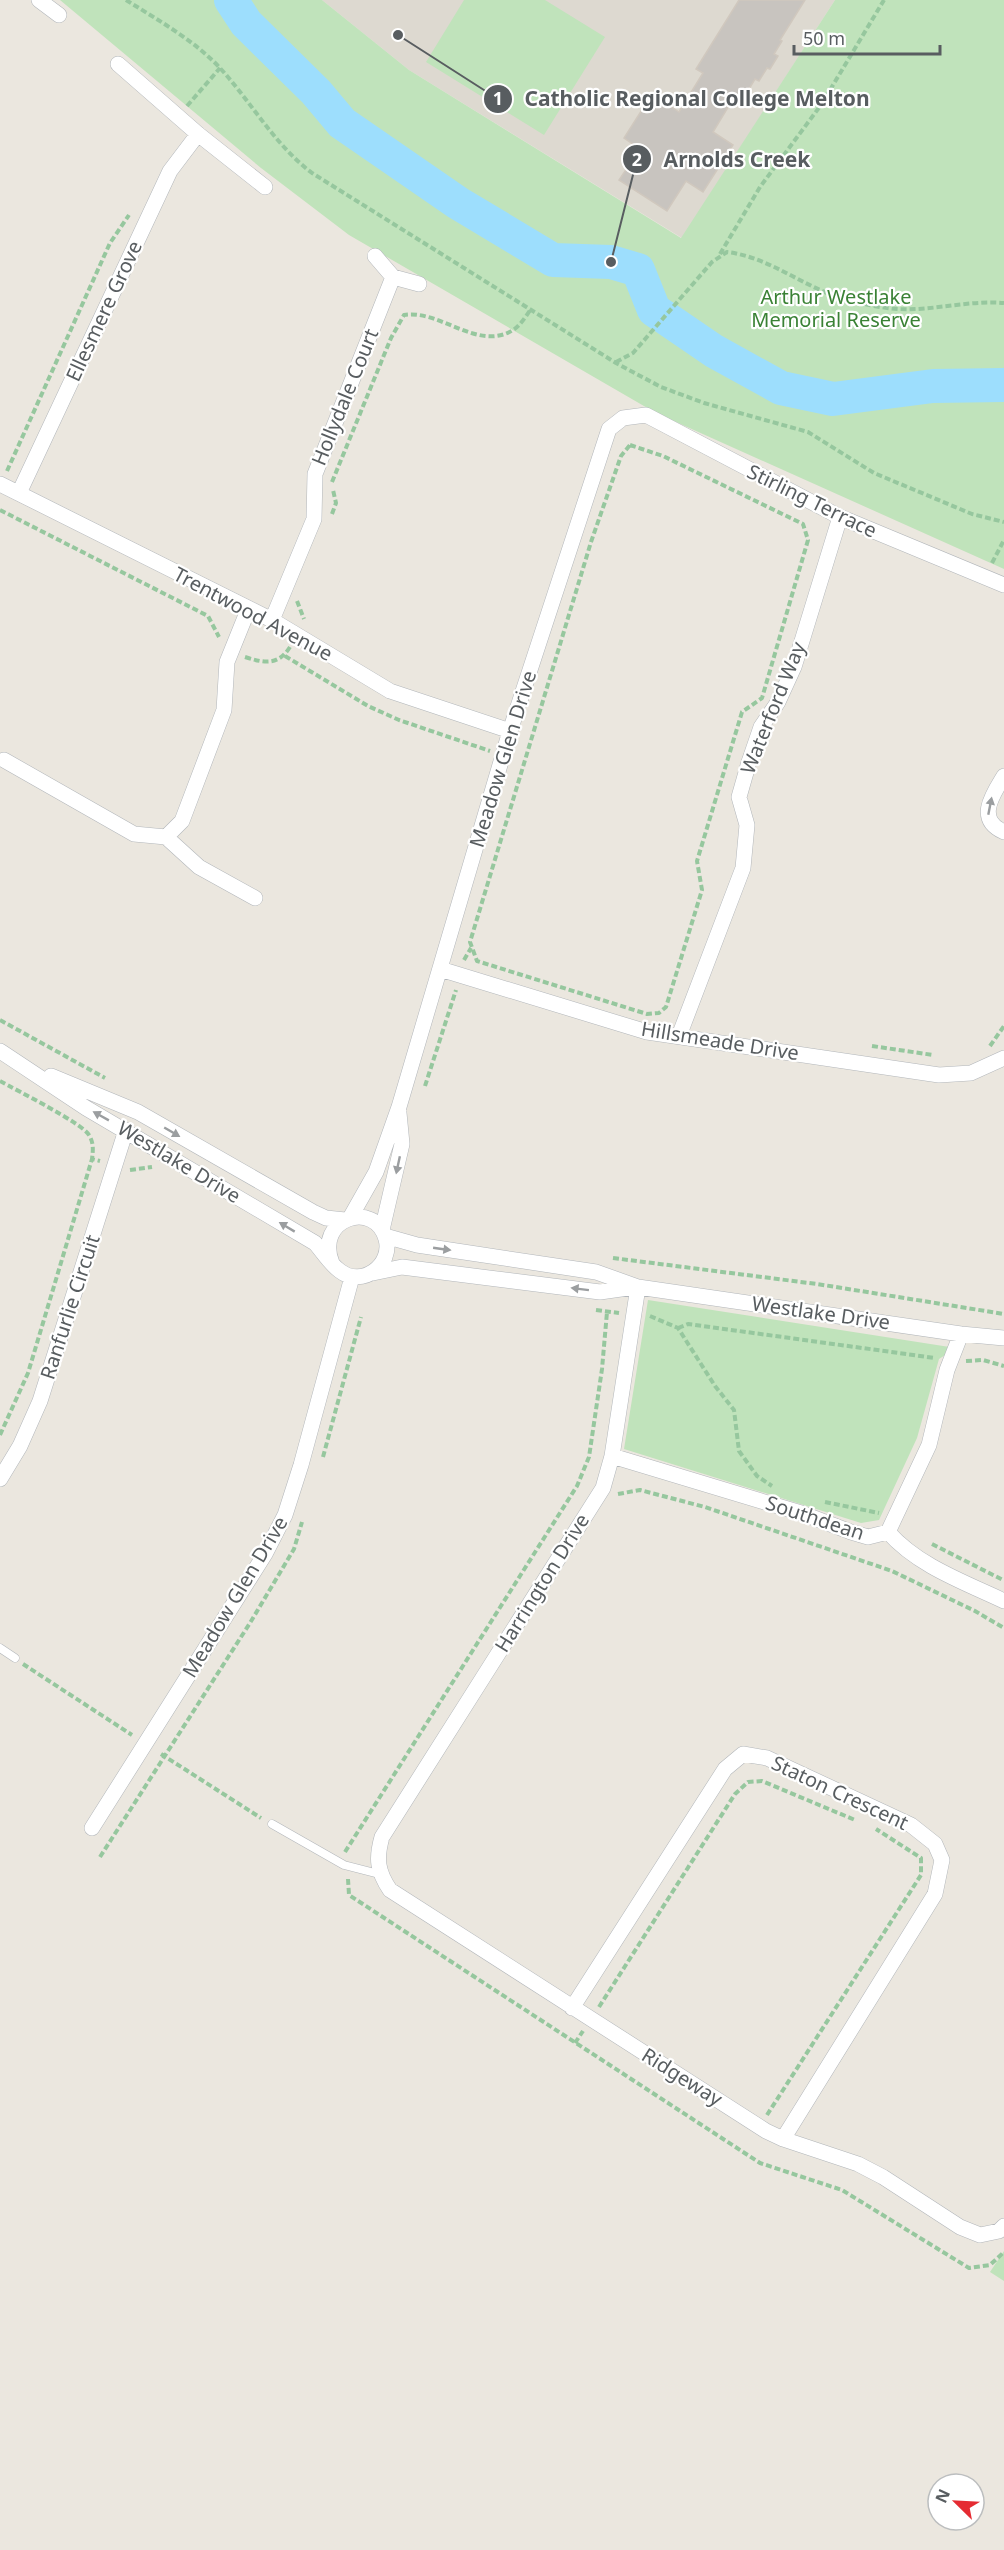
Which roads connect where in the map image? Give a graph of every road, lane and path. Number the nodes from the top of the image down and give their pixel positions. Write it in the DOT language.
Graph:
graph roads {
  1 [pos="39,0"];
  2 [pos="126,0"];
  3 [pos="884,0"];
  4 [pos="59,15"];
  5 [pos="118,64"];
  6 [pos="198,134"];
  7 [pos="265,187"];
  8 [pos="720,254"];
  9 [pos="375,256"];
  10 [pos="393,278"];
  11 [pos="419,284"];
  12 [pos="1004,303"];
  13 [pos="531,309"];
  14 [pos="616,363"];
  15 [pos="622,418"];
  16 [pos="0,484"];
  17 [pos="19,494"];
  18 [pos="0,510"];
  19 [pos="840,517"];
  20 [pos="1004,522"];
  21 [pos="328,525"];
  22 [pos="1004,540"];
  23 [pos="986,577"];
  24 [pos="1004,585"];
  25 [pos="301,591"];
  26 [pos="248,610"];
  27 [pos="272,620"];
  28 [pos="297,635"];
  29 [pos="231,652"];
  30 [pos="510,730"];
  31 [pos="4,760"];
  32 [pos="1004,776"];
  33 [pos="1004,832"];
  34 [pos="165,837"];
  35 [pos="255,898"];
  36 [pos="471,948"];
  37 [pos="440,969"];
  38 [pos="459,975"];
  39 [pos="659,1013"];
  40 [pos="0,1020"];
  41 [pos="685,1020"];
  42 [pos="1004,1026"];
  43 [pos="679,1036"];
  44 [pos="867,1045"];
  45 [pos="0,1051"];
  46 [pos="985,1053"];
  47 [pos="942,1057"];
  48 [pos="1004,1058"];
  49 [pos="23,1065"];
  50 [pos="106,1079"];
  51 [pos="424,1090"];
  52 [pos="399,1107"];
  53 [pos="126,1130"];
  54 [pos="92,1159"];
  55 [pos="347,1219"];
  56 [pos="384,1233"];
  57 [pos="601,1257"];
  58 [pos="332,1263"];
  59 [pos="373,1273"];
  60 [pos="352,1277"];
  61 [pos="638,1287"];
  62 [pos="607,1312"];
  63 [pos="634,1314"];
  64 [pos="1004,1314"];
  65 [pos="678,1328"];
  66 [pos="961,1334"];
  67 [pos="1004,1338"];
  68 [pos="950,1362"];
  69 [pos="1004,1366"];
  70 [pos="0,1436"];
  71 [pos="612,1456"];
  72 [pos="0,1479"];
  73 [pos="578,1486"];
  74 [pos="776,1488"];
  75 [pos="600,1492"];
  76 [pos="818,1501"];
  77 [pos="891,1526"];
  78 [pos="927,1542"];
  79 [pos="1004,1580"];
  80 [pos="1004,1601"];
  81 [pos="1004,1628"];
  82 [pos="0,1648"];
  83 [pos="15,1658"];
  84 [pos="145,1744"];
  85 [pos="863,1823"];
  86 [pos="272,1824"];
  87 [pos="873,1827"];
  88 [pos="92,1828"];
  89 [pos="339,1862"];
  90 [pos="379,1874"];
  91 [pos="572,2008"];
  92 [pos="591,2020"];
  93 [pos="575,2043"];
  94 [pos="761,2127"];
  95 [pos="783,2139"];
  96 [pos="746,2154"];
  97 [pos="1002,2234"];
  98 [pos="1004,2252"];
  1 -- 4 [label="street"];
  2 -- 13 [label="path"];
  3 -- 8 [label="path"];
  5 -- 6 [label="street"];
  6 -- 7 [label="street"];
  6 -- 17 [label="street, Ellesmere Grove"];
  8 -- 12 [label="path"];
  8 -- 14 [label="path"];
  9 -- 10 [label="street"];
  10 -- 11 [label="street"];
  10 -- 27 [label="street, Hollydale Court"];
  13 -- 14 [label="path"];
  13 -- 21 [label="path"];
  14 -- 20 [label="path"];
  15 -- 19 [label="street, Stirling Terrace"];
  15 -- 30 [label="street, Meadow Glen Drive"];
  16 -- 17 [label="street, Trentwood Avenue"];
  17 -- 26 [label="street, Trentwood Avenue"];
  18 -- 29 [label="path"];
  19 -- 23 [label="street, Stirling Terrace"];
  19 -- 41 [label="street, Waterford Way"];
  22 -- 23 [label="path"];
  23 -- 24 [label="street, Stirling Terrace"];
  25 -- 28 [label="path"];
  26 -- 27 [label="street, Trentwood Avenue"];
  26 -- 29 [label="street"];
  27 -- 28 [label="street, Trentwood Avenue"];
  28 -- 29 [label="path"];
  28 -- 30 [label="street, Trentwood Avenue"];
  29 -- 34 [label="street"];
  30 -- 37 [label="street, Meadow Glen Drive"];
  31 -- 34 [label="street"];
  33 -- 32 [label="street, one-way"];
  34 -- 35 [label="street"];
  36 -- 38 [label="path"];
  36 -- 39 [label="path"];
  36 -- 39 [label="path"];
  37 -- 38 [label="street, Hillsmeade Drive"];
  37 -- 52 [label="street, Meadow Glen Drive"];
  38 -- 43 [label="street, Hillsmeade Drive"];
  38 -- 51 [label="path"];
  39 -- 41 [label="path"];
  40 -- 50 [label="path"];
  41 -- 43 [label="street, Waterford Way"];
  42 -- 46 [label="path"];
  43 -- 48 [label="street, Hillsmeade Drive"];
  44 -- 47 [label="path"];
  45 -- 49 [label="street, Westlake Drive"];
  53 -- 49 [label="street, Westlake Drive, one-way"];
  49 -- 55 [label="street, Westlake Drive, one-way"];
  52 -- 55 [label="street, Meadow Glen Drive"];
  52 -- 56 [label="street, Meadow Glen Drive, one-way"];
  58 -- 53 [label="street, Westlake Drive, one-way"];
  53 -- 72 [label="street, Ranfurlie Circuit"];
  54 -- 70 [label="path"];
  55 -- 56 [label="street"];
  55 -- 58 [label="street"];
  56 -- 59 [label="street"];
  56 -- 61 [label="street, Westlake Drive, one-way"];
  57 -- 64 [label="path"];
  58 -- 60 [label="street"];
  59 -- 60 [label="street"];
  61 -- 59 [label="street, Westlake Drive, one-way"];
  60 -- 84 [label="street, Meadow Glen Drive"];
  61 -- 63 [label="street, Harrington Drive"];
  61 -- 66 [label="street, Westlake Drive"];
  62 -- 73 [label="path"];
  63 -- 65 [label="path"];
  63 -- 71 [label="street, Harrington Drive"];
  65 -- 68 [label="path"];
  65 -- 74 [label="path"];
  66 -- 67 [label="street, Westlake Drive"];
  66 -- 68 [label="street"];
  68 -- 69 [label="path"];
  68 -- 77 [label="street"];
  71 -- 75 [label="street, Harrington Drive"];
  71 -- 77 [label="street, Southdean"];
  73 -- 75 [label="path"];
  73 -- 89 [label="path"];
  75 -- 81 [label="path"];
  75 -- 90 [label="street, Harrington Drive"];
  76 -- 77 [label="path"];
  77 -- 80 [label="street, Southdean"];
  78 -- 79 [label="path"];
  82 -- 83 [label="lane"];
  83 -- 84 [label="path"];
  84 -- 86 [label="path"];
  84 -- 88 [label="street, Meadow Glen Drive"];
  85 -- 92 [label="path"];
  86 -- 89 [label="lane"];
  87 -- 94 [label="path"];
  89 -- 90 [label="lane"];
  89 -- 93 [label="path"];
  90 -- 91 [label="street, Ridgeway"];
  91 -- 92 [label="street, Ridgeway"];
  91 -- 95 [label="street, Staton Crescent"];
  92 -- 93 [label="path"];
  92 -- 94 [label="street, Ridgeway"];
  93 -- 96 [label="path"];
  94 -- 95 [label="street, Ridgeway"];
  94 -- 96 [label="path"];
  95 -- 97 [label="street, Ridgeway"];
  96 -- 98 [label="path"];
}
